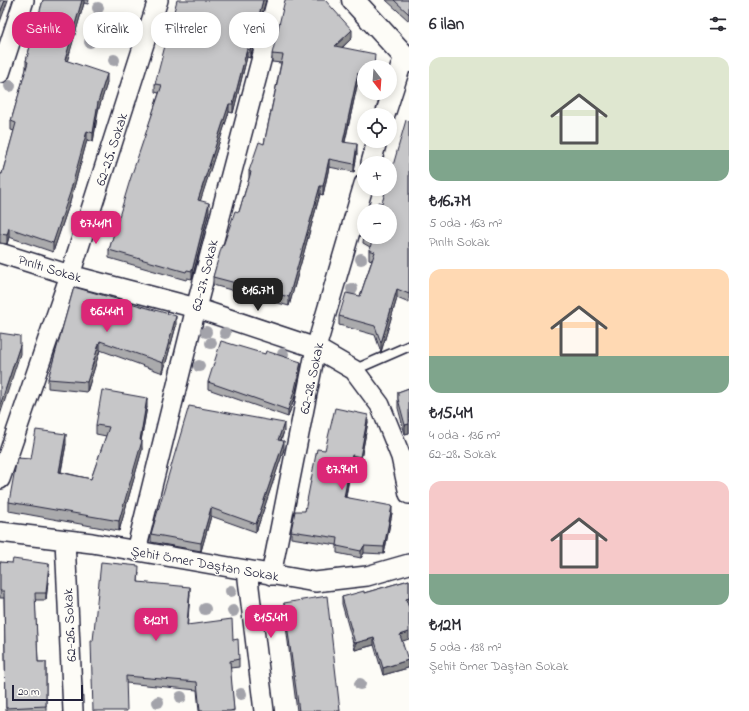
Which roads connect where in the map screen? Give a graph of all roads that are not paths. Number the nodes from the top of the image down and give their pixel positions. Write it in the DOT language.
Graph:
graph roads {
  1 [pos="24,0"];
  2 [pos="158,0"];
  3 [pos="277,0"];
  4 [pos="353,0"];
  5 [pos="406,58"];
  6 [pos="0,73"];
  7 [pos="388,108"];
  8 [pos="360,196"];
  9 [pos="0,253"];
  10 [pos="70,275"];
  11 [pos="196,308"];
  12 [pos="409,346"];
  13 [pos="316,348"];
  14 [pos="354,370"];
  15 [pos="0,480"];
  16 [pos="409,494"];
  17 [pos="0,532"];
  18 [pos="65,540"];
  19 [pos="136,551"];
  20 [pos="409,564"];
  21 [pos="247,571"];
  22 [pos="271,575"];
  23 [pos="73,711"];
  24 [pos="264,711"];
  1 -- 6 [label="street"];
  2 -- 10 [label="street, 62-25. Sokak"];
  3 -- 11 [label="street, 62-27. Sokak"];
  4 -- 5 [label="street"];
  5 -- 7 [label="street"];
  8 -- 13 [label="street, 62-28. Sokak"];
  9 -- 10 [label="street, Pırıltı Sokak"];
  10 -- 11 [label="street, Pırıltı Sokak"];
  10 -- 15 [label="street, 62-25. Sokak"];
  11 -- 13 [label="street, Pırıltı Sokak"];
  11 -- 19 [label="street, 62-27. Sokak"];
  12 -- 14 [label="lane"];
  13 -- 14 [label="street, Pırıltı Sokak"];
  13 -- 22 [label="street, 62-28. Sokak"];
  14 -- 16 [label="street, Pırıltı Sokak"];
  17 -- 18 [label="street, Şehit Ömer Daştan Sokak"];
  18 -- 19 [label="street, Şehit Ömer Daştan Sokak"];
  18 -- 23 [label="street, 62-26. Sokak"];
  19 -- 21 [label="street, Şehit Ömer Daştan Sokak"];
  20 -- 22 [label="street, Şehit Ömer Daştan Sokak"];
  21 -- 22 [label="street, Şehit Ömer Daştan Sokak"];
  21 -- 24 [label="street"];
}
